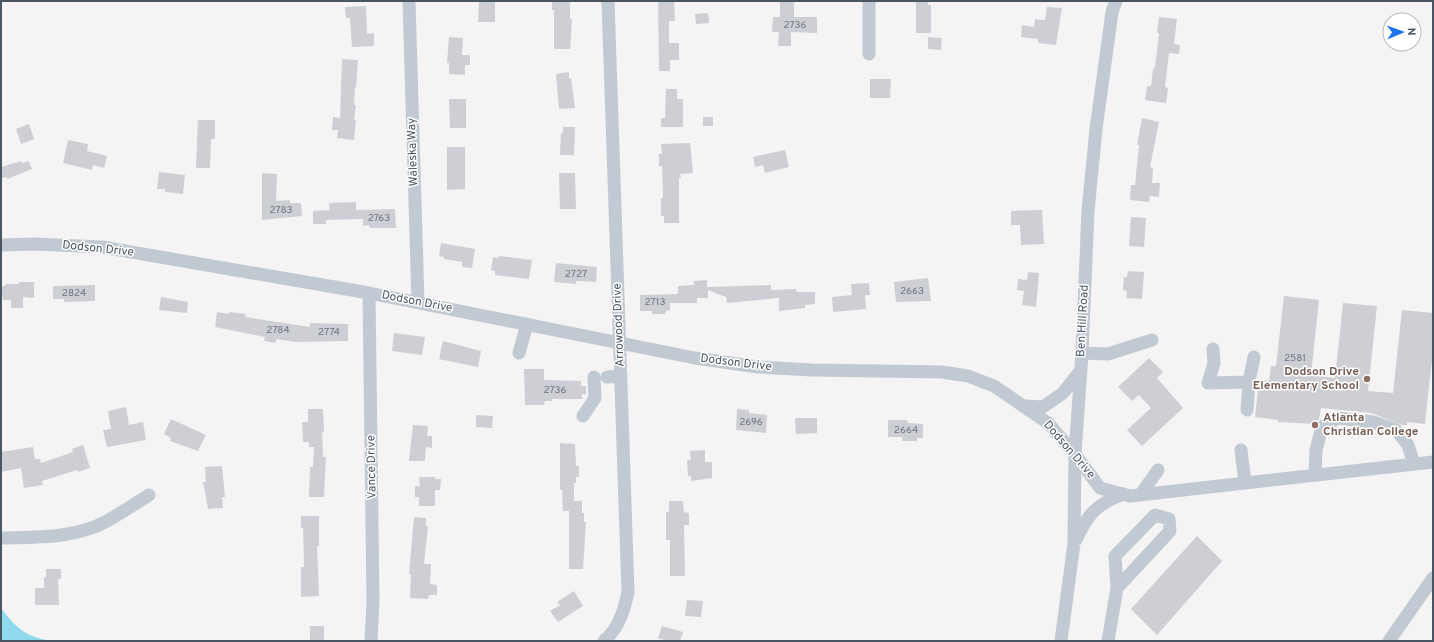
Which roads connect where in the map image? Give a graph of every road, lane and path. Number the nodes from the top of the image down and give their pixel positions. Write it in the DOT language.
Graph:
graph roads {
  1 [pos="409,1"];
  2 [pos="608,1"];
  3 [pos="869,1"];
  4 [pos="1116,1"];
  5 [pos="869,54"];
  6 [pos="1,245"];
  7 [pos="370,293"];
  8 [pos="418,302"];
  9 [pos="527,324"];
  10 [pos="1152,340"];
  11 [pos="620,343"];
  12 [pos="1213,349"];
  13 [pos="519,353"];
  14 [pos="1082,353"];
  15 [pos="1254,357"];
  16 [pos="1081,370"];
  17 [pos="621,376"];
  18 [pos="594,377"];
  19 [pos="607,377"];
  20 [pos="1249,382"];
  21 [pos="1025,406"];
  22 [pos="1246,410"];
  23 [pos="583,416"];
  24 [pos="1241,450"];
  25 [pos="1075,454"];
  26 [pos="1433,462"];
  27 [pos="1414,464"];
  28 [pos="1158,470"];
  29 [pos="1315,474"];
  30 [pos="1245,482"];
  31 [pos="1124,494"];
  32 [pos="1142,494"];
  33 [pos="149,495"];
  34 [pos="1,538"];
  35 [pos="1074,543"];
  36 [pos="1433,578"];
  37 [pos="1117,588"];
  38 [pos="371,641"];
  39 [pos="604,641"];
  40 [pos="1061,641"];
  41 [pos="1108,641"];
  42 [pos="1389,641"];
  1 -- 8 [label="street, Waleska Way"];
  2 -- 11 [label="street, Arrowood Drive"];
  3 -- 5 [label="street"];
  4 -- 14 [label="street, Ben Hill Road"];
  6 -- 7 [label="street, Dodson Drive"];
  7 -- 8 [label="street, Dodson Drive"];
  7 -- 38 [label="street, Vance Drive"];
  8 -- 9 [label="street, Dodson Drive"];
  9 -- 11 [label="street, Dodson Drive"];
  9 -- 13 [label="street"];
  10 -- 14 [label="street"];
  11 -- 17 [label="street, Arrowood Drive"];
  11 -- 21 [label="street, Dodson Drive"];
  12 -- 20 [label="street"];
  14 -- 16 [label="street, Ben Hill Road"];
  15 -- 20 [label="street"];
  16 -- 21 [label="street"];
  16 -- 25 [label="street, Ben Hill Road"];
  17 -- 19 [label="street"];
  17 -- 39 [label="street, Arrowood Drive"];
  18 -- 23 [label="street"];
  20 -- 22 [label="street"];
  21 -- 25 [label="street, Dodson Drive"];
  24 -- 30 [label="street"];
  25 -- 31 [label="street, Dodson Drive"];
  25 -- 35 [label="street, Ben Hill Road"];
  26 -- 27 [label="street, Dodson Drive"];
  27 -- 29 [label="street, Dodson Drive"];
  27 -- 29 [label="street"];
  28 -- 32 [label="street"];
  29 -- 30 [label="street, Dodson Drive"];
  30 -- 32 [label="street, Dodson Drive"];
  31 -- 32 [label="street, Dodson Drive"];
  31 -- 35 [label="street"];
  33 -- 34 [label="street"];
  35 -- 40 [label="street, Ben Hill Road"];
  36 -- 42 [label="street"];
  37 -- 37 [label="street"];
  37 -- 41 [label="street"];
}
